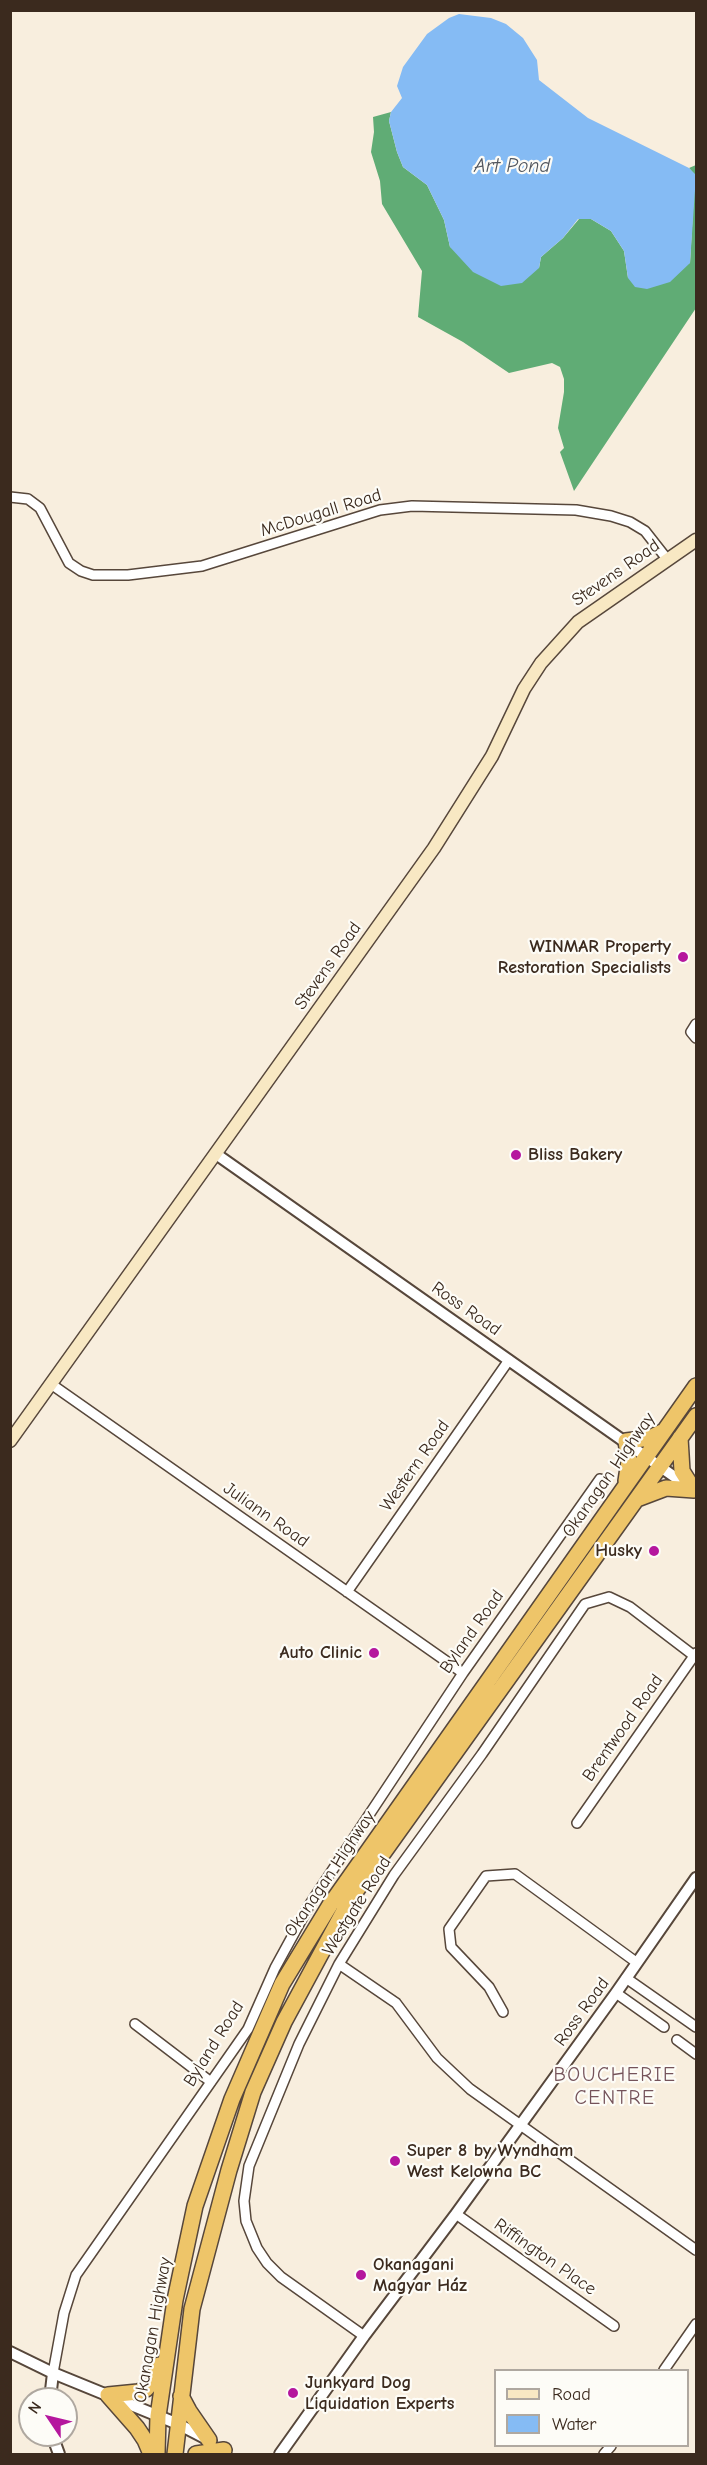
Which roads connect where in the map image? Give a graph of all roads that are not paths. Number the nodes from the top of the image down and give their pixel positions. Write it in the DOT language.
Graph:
graph roads {
  1 [pos="10,496"];
  2 [pos="696,540"];
  3 [pos="667,559"];
  4 [pos="216,1154"];
  5 [pos="509,1360"];
  6 [pos="51,1384"];
  7 [pos="696,1386"];
  8 [pos="696,1416"];
  9 [pos="664,1430"];
  10 [pos="680,1438"];
  11 [pos="10,1441"];
  12 [pos="626,1441"];
  13 [pos="646,1455"];
  14 [pos="661,1466"];
  15 [pos="600,1479"];
  16 [pos="625,1486"];
  17 [pos="695,1491"];
  18 [pos="637,1498"];
  19 [pos="347,1592"];
  20 [pos="695,1654"];
  21 [pos="463,1672"];
  22 [pos="577,1822"];
  23 [pos="696,1878"];
  24 [pos="636,1962"];
  25 [pos="339,1964"];
  26 [pos="626,1978"];
  27 [pos="615,1994"];
  28 [pos="503,2012"];
  29 [pos="135,2024"];
  30 [pos="664,2027"];
  31 [pos="696,2027"];
  32 [pos="677,2040"];
  33 [pos="696,2054"];
  34 [pos="211,2082"];
  35 [pos="520,2125"];
  36 [pos="456,2214"];
  37 [pos="696,2250"];
  38 [pos="696,2324"];
  39 [pos="614,2326"];
  40 [pos="364,2336"];
  41 [pos="169,2340"];
  42 [pos="10,2352"];
  43 [pos="665,2369"];
  44 [pos="53,2373"];
  45 [pos="51,2387"];
  46 [pos="108,2395"];
  47 [pos="181,2396"];
  48 [pos="158,2416"];
  49 [pos="178,2424"];
  50 [pos="209,2440"];
  51 [pos="227,2452"];
  52 [pos="151,2454"];
  53 [pos="157,2454"];
  54 [pos="175,2454"];
  55 [pos="196,2454"];
  56 [pos="280,2454"];
  1 -- 3 [label="street, McDougall Road"];
  2 -- 3 [label="main road, Stevens Road"];
  3 -- 4 [label="main road, Stevens Road"];
  4 -- 5 [label="street, Ross Road"];
  4 -- 6 [label="main road, Stevens Road"];
  5 -- 12 [label="street, Ross Road"];
  5 -- 19 [label="street, Western Road"];
  6 -- 11 [label="main road, Stevens Road"];
  6 -- 19 [label="street, Juliann Road"];
  7 -- 9 [label="highway, Okanagan Highway"];
  8 -- 10 [label="highway, Okanagan Highway"];
  9 -- 12 [label="highway"];
  9 -- 13 [label="highway, Okanagan Highway"];
  10 -- 14 [label="highway, Okanagan Highway"];
  10 -- 17 [label="highway"];
  12 -- 13 [label="street, Ross Road"];
  12 -- 16 [label="highway"];
  13 -- 14 [label="street, Ross Road"];
  13 -- 16 [label="highway, Okanagan Highway"];
  14 -- 17 [label="street, Ross Road"];
  14 -- 18 [label="highway, Okanagan Highway"];
  15 -- 21 [label="street, Byland Road"];
  16 -- 41 [label="highway, Okanagan Highway"];
  17 -- 18 [label="highway"];
  18 -- 47 [label="highway, Okanagan Highway"];
  19 -- 21 [label="street, Juliann Road"];
  20 -- 22 [label="street, Brentwood Road"];
  20 -- 25 [label="street, Westgate Road"];
  21 -- 34 [label="street, Byland Road"];
  23 -- 24 [label="street, Ross Road"];
  24 -- 26 [label="street, Ross Road"];
  24 -- 28 [label="street"];
  25 -- 35 [label="street"];
  25 -- 40 [label="street, Westgate Road"];
  26 -- 27 [label="street, Ross Road"];
  26 -- 31 [label="street"];
  27 -- 30 [label="street"];
  27 -- 35 [label="street, Ross Road"];
  29 -- 34 [label="street"];
  32 -- 33 [label="street"];
  34 -- 44 [label="street, Byland Road"];
  35 -- 36 [label="street, Ross Road"];
  35 -- 37 [label="street"];
  36 -- 39 [label="street, Riffington Place"];
  36 -- 40 [label="street, Ross Road"];
  38 -- 43 [label="street"];
  40 -- 56 [label="street, Ross Road"];
  41 -- 46 [label="highway"];
  41 -- 48 [label="highway, Okanagan Highway"];
  42 -- 44 [label="street"];
  44 -- 45 [label="street, Byland Road"];
  44 -- 46 [label="street"];
  46 -- 48 [label="street"];
  46 -- 52 [label="highway"];
  47 -- 49 [label="highway, Okanagan Highway"];
  47 -- 50 [label="highway"];
  48 -- 49 [label="street"];
  48 -- 53 [label="highway, Okanagan Highway"];
  49 -- 50 [label="street"];
  49 -- 54 [label="highway, Okanagan Highway"];
  50 -- 51 [label="street"];
  51 -- 55 [label="highway"];
}
